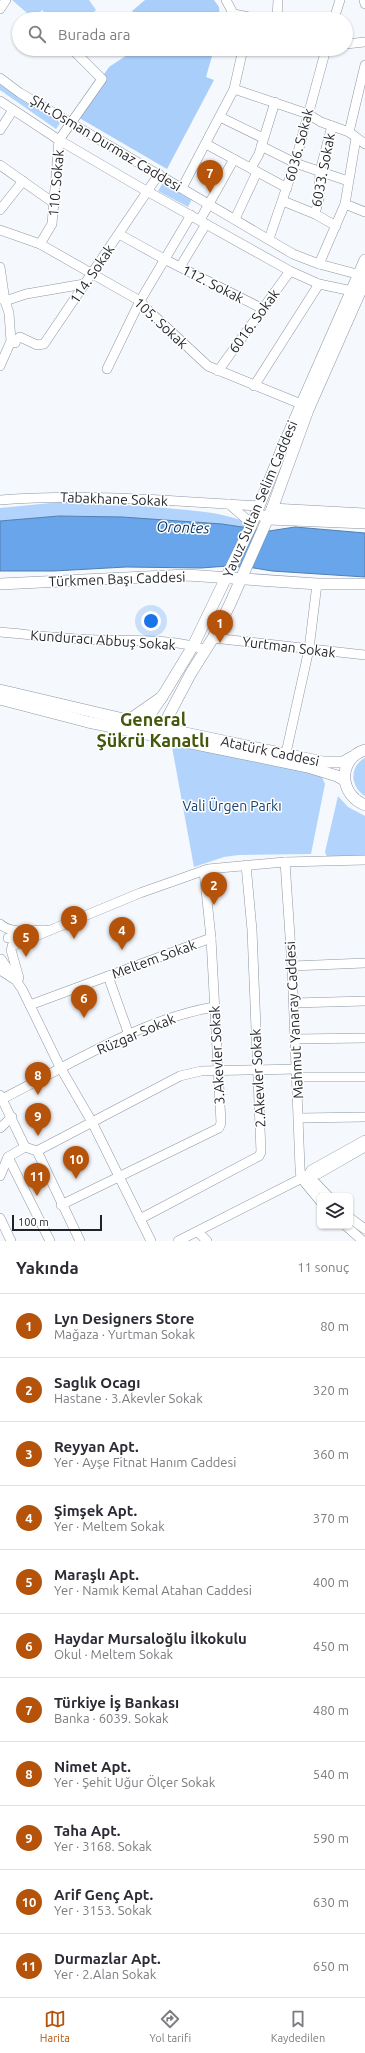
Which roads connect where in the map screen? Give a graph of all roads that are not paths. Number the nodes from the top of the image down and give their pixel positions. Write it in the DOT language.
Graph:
graph roads {
  1 [pos="6,0"];
  2 [pos="226,0"];
  3 [pos="278,0"];
  4 [pos="340,0"];
  5 [pos="364,0"];
  6 [pos="365,4"];
  7 [pos="0,9"];
  8 [pos="232,12"];
  9 [pos="277,12"];
  10 [pos="336,12"];
  11 [pos="365,42"];
  12 [pos="353,43"];
  13 [pos="79,56"];
  14 [pos="241,56"];
  15 [pos="324,56"];
  16 [pos="365,65"];
  17 [pos="0,78"];
  18 [pos="234,89"];
  19 [pos="0,101"];
  20 [pos="275,102"];
  21 [pos="14,110"];
  22 [pos="308,114"];
  23 [pos="220,117"];
  24 [pos="71,122"];
  25 [pos="332,126"];
  26 [pos="0,130"];
  27 [pos="352,136"];
  28 [pos="59,140"];
  29 [pos="262,142"];
  30 [pos="206,144"];
  31 [pos="365,144"];
  32 [pos="234,159"];
  33 [pos="295,163"];
  34 [pos="0,165"];
  35 [pos="254,170"];
  36 [pos="320,171"];
  37 [pos="159,174"];
  38 [pos="348,180"];
  39 [pos="23,181"];
  40 [pos="182,188"];
  41 [pos="287,188"];
  42 [pos="147,192"];
  43 [pos="283,201"];
  44 [pos="55,204"];
  45 [pos="209,204"];
  46 [pos="346,204"];
  47 [pos="0,210"];
  48 [pos="365,212"];
  49 [pos="315,214"];
  50 [pos="190,215"];
  51 [pos="235,219"];
  52 [pos="203,222"];
  53 [pos="336,226"];
  54 [pos="0,230"];
  55 [pos="119,234"];
  56 [pos="269,239"];
  57 [pos="40,244"];
  58 [pos="164,259"];
  59 [pos="365,260"];
  60 [pos="319,264"];
  61 [pos="180,267"];
  62 [pos="290,270"];
  63 [pos="0,273"];
  64 [pos="92,273"];
  65 [pos="363,277"];
  66 [pos="84,284"];
  67 [pos="319,284"];
  68 [pos="358,292"];
  69 [pos="2,300"];
  70 [pos="140,301"];
  71 [pos="263,309"];
  72 [pos="15,342"];
  73 [pos="0,366"];
  74 [pos="107,369"];
  75 [pos="218,371"];
  76 [pos="254,386"];
  77 [pos="301,404"];
  78 [pos="0,500"];
  79 [pos="229,504"];
  80 [pos="259,506"];
  81 [pos="365,514"];
  82 [pos="268,518"];
  83 [pos="365,523"];
  84 [pos="252,525"];
  85 [pos="236,575"];
  86 [pos="0,584"];
  87 [pos="317,584"];
  88 [pos="365,584"];
  89 [pos="0,632"];
  90 [pos="213,638"];
  91 [pos="193,646"];
  92 [pos="309,649"];
  93 [pos="206,650"];
  94 [pos="365,655"];
  95 [pos="0,690"];
  96 [pos="162,697"];
  97 [pos="0,699"];
  98 [pos="14,703"];
  99 [pos="0,705"];
  100 [pos="129,720"];
  101 [pos="162,728"];
  102 [pos="150,730"];
  103 [pos="365,750"];
  104 [pos="286,754"];
  105 [pos="352,757"];
  106 [pos="344,780"];
  107 [pos="365,805"];
  108 [pos="365,860"];
  109 [pos="285,862"];
  110 [pos="246,865"];
  111 [pos="204,870"];
  112 [pos="0,924"];
  113 [pos="47,930"];
  114 [pos="211,938"];
  115 [pos="6,939"];
  116 [pos="0,959"];
  117 [pos="365,963"];
  118 [pos="292,966"];
  119 [pos="0,970"];
  120 [pos="108,976"];
  121 [pos="17,980"];
  122 [pos="28,1001"];
  123 [pos="365,1001"];
  124 [pos="294,1003"];
  125 [pos="214,1007"];
  126 [pos="129,1035"];
  127 [pos="295,1038"];
  128 [pos="365,1038"];
  129 [pos="60,1067"];
  130 [pos="258,1069"];
  131 [pos="218,1071"];
  132 [pos="296,1073"];
  133 [pos="365,1077"];
  134 [pos="1,1098"];
  135 [pos="12,1117"];
  136 [pos="299,1118"];
  137 [pos="365,1118"];
  138 [pos="92,1122"];
  139 [pos="0,1128"];
  140 [pos="365,1140"];
  141 [pos="25,1147"];
  142 [pos="365,1147"];
  143 [pos="37,1150"];
  144 [pos="8,1157"];
  145 [pos="0,1176"];
  146 [pos="305,1176"];
  147 [pos="119,1177"];
  148 [pos="325,1193"];
  149 [pos="317,1196"];
  150 [pos="62,1205"];
  151 [pos="0,1218"];
  152 [pos="140,1219"];
  153 [pos="353,1220"];
  154 [pos="349,1229"];
  155 [pos="365,1229"];
  156 [pos="198,1232"];
  157 [pos="11,1241"];
  158 [pos="50,1241"];
  159 [pos="80,1241"];
  160 [pos="150,1241"];
  161 [pos="178,1241"];
  162 [pos="207,1241"];
  163 [pos="363,1241"];
  1 -- 7 [label="street"];
  2 -- 8 [label="street"];
  3 -- 9 [label="street"];
  4 -- 10 [label="street"];
  5 -- 6 [label="street"];
  11 -- 12 [label="street"];
  13 -- 24 [label="street, 110. Sokak"];
  14 -- 18 [label="street"];
  15 -- 22 [label="street, 6036. Sokak"];
  16 -- 27 [label="street"];
  17 -- 24 [label="street, Şht.Osman Durmaz Caddesi"];
  18 -- 20 [label="street"];
  18 -- 23 [label="street"];
  19 -- 21 [label="street, Şht.Osman Durmaz Caddesi"];
  20 -- 22 [label="street"];
  20 -- 29 [label="street"];
  21 -- 26 [label="street"];
  21 -- 28 [label="street, Şht.Osman Durmaz Caddesi"];
  22 -- 25 [label="street"];
  22 -- 33 [label="street, 6036. Sokak"];
  23 -- 29 [label="street"];
  23 -- 30 [label="street"];
  24 -- 28 [label="street, 110. Sokak"];
  24 -- 37 [label="street, Şht.Osman Durmaz Caddesi"];
  25 -- 27 [label="street"];
  25 -- 36 [label="street, 6033. Sokak"];
  27 -- 31 [label="street"];
  27 -- 38 [label="street"];
  28 -- 42 [label="street, Şht.Osman Durmaz Caddesi"];
  28 -- 44 [label="street, 110. Sokak"];
  29 -- 33 [label="street"];
  29 -- 35 [label="street"];
  30 -- 32 [label="street"];
  30 -- 40 [label="street"];
  32 -- 35 [label="street"];
  32 -- 45 [label="street"];
  33 -- 36 [label="street"];
  33 -- 41 [label="street, 6036. Sokak"];
  34 -- 39 [label="street"];
  35 -- 41 [label="street"];
  35 -- 51 [label="street"];
  36 -- 38 [label="street"];
  36 -- 49 [label="street, 6033. Sokak"];
  37 -- 40 [label="street, Şht.Osman Durmaz Caddesi"];
  37 -- 42 [label="street, 114. Sokak"];
  38 -- 46 [label="street"];
  39 -- 44 [label="street"];
  39 -- 47 [label="street"];
  40 -- 45 [label="street, Şht.Osman Durmaz Caddesi"];
  41 -- 43 [label="street, 6036. Sokak"];
  42 -- 50 [label="street, Şht.Osman Durmaz Caddesi"];
  42 -- 55 [label="street, 114. Sokak"];
  43 -- 49 [label="street"];
  43 -- 56 [label="street, 6036. Sokak"];
  44 -- 57 [label="street, 110. Sokak"];
  45 -- 51 [label="street, Şht.Osman Durmaz Caddesi"];
  45 -- 52 [label="street"];
  46 -- 48 [label="street"];
  46 -- 53 [label="street"];
  49 -- 53 [label="street"];
  50 -- 52 [label="street, Şht.Osman Durmaz Caddesi"];
  50 -- 58 [label="street"];
  51 -- 56 [label="street, Şht.Osman Durmaz Caddesi"];
  52 -- 61 [label="street"];
  52 -- 62 [label="street, Şht.Osman Durmaz Caddesi"];
  53 -- 60 [label="street"];
  54 -- 57 [label="street, 105. Sokak"];
  55 -- 58 [label="street, 112. Sokak"];
  55 -- 64 [label="street, 114. Sokak"];
  56 -- 60 [label="street, Şht.Osman Durmaz Caddesi"];
  57 -- 64 [label="street, 105. Sokak"];
  58 -- 61 [label="street, 112. Sokak"];
  58 -- 70 [label="street"];
  59 -- 65 [label="main road, Yavuz Sultan Selim Caddesi"];
  60 -- 65 [label="street, Şht.Osman Durmaz Caddesi"];
  61 -- 71 [label="street, 112. Sokak"];
  62 -- 67 [label="street, Şht.Osman Durmaz Caddesi"];
  62 -- 71 [label="street, 6016. Sokak"];
  63 -- 69 [label="street"];
  64 -- 66 [label="street, 114. Sokak"];
  64 -- 70 [label="street, 105. Sokak"];
  65 -- 68 [label="main road, Yavuz Sultan Selim Caddesi"];
  66 -- 69 [label="street"];
  66 -- 72 [label="street, 114. Sokak"];
  67 -- 68 [label="street, Şht.Osman Durmaz Caddesi"];
  67 -- 76 [label="street"];
  68 -- 77 [label="main road, Yavuz Sultan Selim Caddesi"];
  68 -- 82 [label="main road, Yavuz Sultan Selim Caddesi"];
  69 -- 73 [label="street"];
  70 -- 74 [label="street"];
  70 -- 75 [label="street, 105. Sokak"];
  71 -- 75 [label="street, 6016. Sokak"];
  75 -- 76 [label="street, 105. Sokak"];
  76 -- 77 [label="street, 105. Sokak"];
  77 -- 80 [label="main road, Yavuz Sultan Selim Caddesi"];
  78 -- 79 [label="street, Tabakhane Sokak"];
  79 -- 80 [label="street, Tabakhane Sokak"];
  79 -- 84 [label="street"];
  80 -- 82 [label="main road"];
  80 -- 84 [label="main road, Yavuz Sultan Selim Caddesi"];
  81 -- 82 [label="main road"];
  82 -- 83 [label="main road"];
  82 -- 85 [label="main road, Yavuz Sultan Selim Caddesi"];
  84 -- 85 [label="main road, Yavuz Sultan Selim Caddesi"];
  85 -- 86 [label="main road, Türkmen Başı Caddesi"];
  85 -- 87 [label="main road, Türkmen Başı Caddesi"];
  85 -- 90 [label="main road, Yavuz Sultan Selim Caddesi"];
  85 -- 91 [label="main road, Yavuz Sultan Selim Caddesi"];
  87 -- 88 [label="main road, Türkmen Başı Caddesi"];
  87 -- 92 [label="street"];
  89 -- 91 [label="street, Kunduracı Abbuş Sokak"];
  90 -- 92 [label="street, Yurtman Sokak"];
  90 -- 93 [label="main road, Yavuz Sultan Selim Caddesi"];
  91 -- 93 [label="street, Kunduracı Abbuş Sokak"];
  91 -- 96 [label="main road, Yavuz Sultan Selim Caddesi"];
  92 -- 94 [label="street, Yurtman Sokak"];
  92 -- 104 [label="street"];
  93 -- 101 [label="main road, Yavuz Sultan Selim Caddesi"];
  95 -- 100 [label="main road, Atatürk Caddesi"];
  96 -- 100 [label="main road, Yavuz Sultan Selim Caddesi"];
  96 -- 102 [label="main road"];
  97 -- 98 [label="main road, Atatürk Caddesi"];
  98 -- 99 [label="street"];
  98 -- 102 [label="main road, Atatürk Caddesi"];
  100 -- 102 [label="main road, Atatürk Caddesi"];
  101 -- 102 [label="main road, Yavuz Sultan Selim Caddesi"];
  101 -- 104 [label="main road, Atatürk Caddesi"];
  102 -- 106 [label="main road, Atatürk Caddesi"];
  103 -- 105 [label="main road, Atatürk Caddesi"];
  104 -- 105 [label="main road, Atatürk Caddesi"];
  105 -- 106 [label="main road"];
  106 -- 107 [label="main road"];
  108 -- 109 [label="street"];
  109 -- 110 [label="street"];
  109 -- 118 [label="street, Mahmut Yanaray Caddesi"];
  110 -- 111 [label="street"];
  110 -- 130 [label="street, 2.Akevler Sokak"];
  111 -- 113 [label="street"];
  111 -- 114 [label="street, 3.Akevler Sokak"];
  112 -- 113 [label="street"];
  113 -- 115 [label="street"];
  114 -- 120 [label="street, Meltem Sokak"];
  114 -- 125 [label="street, 3.Akevler Sokak"];
  115 -- 116 [label="street"];
  115 -- 122 [label="street"];
  116 -- 121 [label="street"];
  117 -- 118 [label="street"];
  118 -- 124 [label="street, Mahmut Yanaray Caddesi"];
  119 -- 121 [label="street"];
  120 -- 122 [label="street, Meltem Sokak"];
  120 -- 126 [label="street"];
  121 -- 122 [label="street"];
  122 -- 129 [label="street"];
  123 -- 124 [label="street"];
  124 -- 127 [label="street, Mahmut Yanaray Caddesi"];
  125 -- 126 [label="street, Rüzgar Sokak"];
  125 -- 131 [label="street, 3.Akevler Sokak"];
  126 -- 129 [label="street, Rüzgar Sokak"];
  127 -- 128 [label="street"];
  127 -- 132 [label="street, Mahmut Yanaray Caddesi"];
  129 -- 134 [label="street, Rüzgar Sokak"];
  129 -- 138 [label="street"];
  130 -- 131 [label="street"];
  130 -- 132 [label="street"];
  130 -- 152 [label="street, 2.Akevler Sokak"];
  131 -- 138 [label="street"];
  131 -- 147 [label="street, 3.Akevler Sokak"];
  132 -- 133 [label="street"];
  132 -- 136 [label="street, Mahmut Yanaray Caddesi"];
  134 -- 135 [label="street"];
  135 -- 139 [label="street"];
  135 -- 141 [label="street"];
  136 -- 137 [label="street"];
  136 -- 146 [label="street, Mahmut Yanaray Caddesi"];
  138 -- 143 [label="street"];
  138 -- 147 [label="street"];
  140 -- 146 [label="street"];
  141 -- 143 [label="street"];
  141 -- 144 [label="street"];
  142 -- 146 [label="street"];
  143 -- 150 [label="street"];
  144 -- 145 [label="street"];
  144 -- 158 [label="street"];
  146 -- 148 [label="street"];
  146 -- 149 [label="street"];
  146 -- 156 [label="street"];
  147 -- 150 [label="street"];
  147 -- 152 [label="street"];
  150 -- 159 [label="street"];
  151 -- 157 [label="street"];
  152 -- 160 [label="street"];
  153 -- 155 [label="street"];
  154 -- 163 [label="street"];
  156 -- 161 [label="street"];
  156 -- 162 [label="street"];
}
